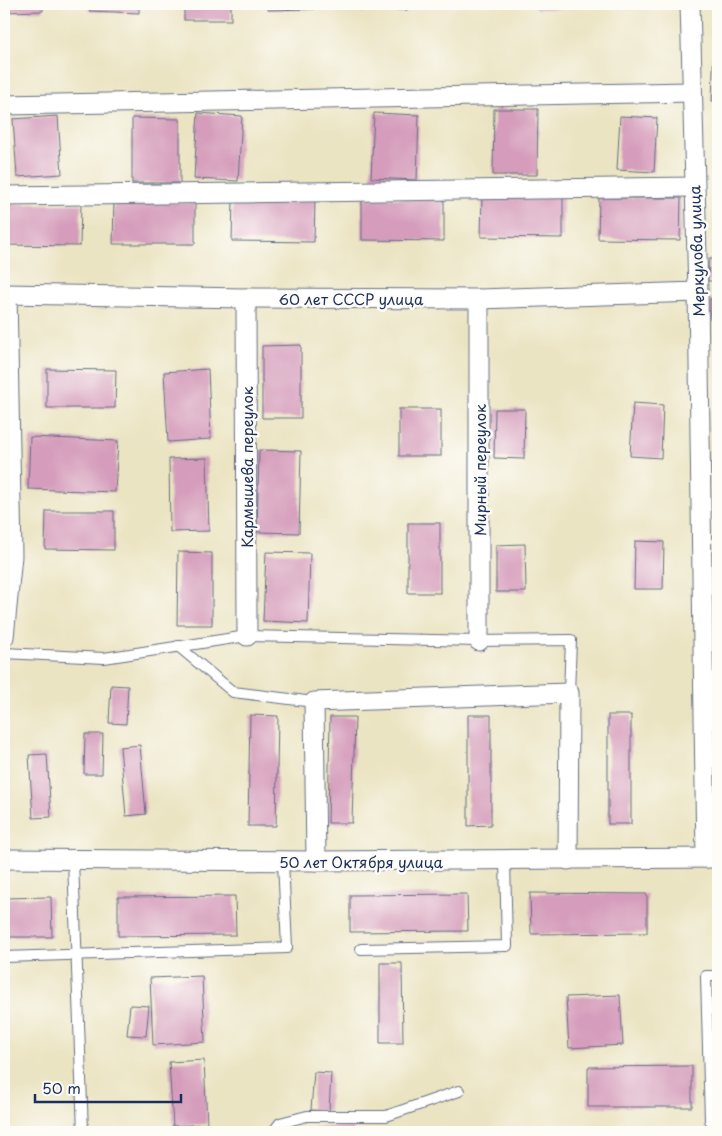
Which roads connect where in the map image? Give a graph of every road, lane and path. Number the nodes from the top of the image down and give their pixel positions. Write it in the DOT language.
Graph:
graph roads {
  1 [pos="690,4"];
  2 [pos="692,92"];
  3 [pos="4,105"];
  4 [pos="694,187"];
  5 [pos="4,196"];
  6 [pos="698,292"];
  7 [pos="6,294"];
  8 [pos="246,298"];
  9 [pos="479,299"];
  10 [pos="247,636"];
  11 [pos="4,637"];
  12 [pos="479,641"];
  13 [pos="178,646"];
  14 [pos="4,653"];
  15 [pos="569,693"];
  16 [pos="314,702"];
  17 [pos="712,858"];
  18 [pos="4,859"];
  19 [pos="73,860"];
  20 [pos="505,860"];
  21 [pos="568,860"];
  22 [pos="283,861"];
  23 [pos="316,861"];
  24 [pos="361,949"];
  25 [pos="76,955"];
  26 [pos="4,957"];
  27 [pos="718,976"];
  28 [pos="459,1090"];
  29 [pos="710,1120"];
  30 [pos="82,1132"];
  31 [pos="273,1132"];
  1 -- 2 [label="street, Меркулова улица"];
  2 -- 3 [label="street"];
  2 -- 4 [label="street, Меркулова улица"];
  4 -- 5 [label="street"];
  4 -- 6 [label="street, Меркулова улица"];
  6 -- 9 [label="street, 60 лет СССР улица"];
  6 -- 17 [label="street, Меркулова улица"];
  7 -- 8 [label="street, 60 лет СССР улица"];
  7 -- 11 [label="street"];
  8 -- 9 [label="street, 60 лет СССР улица"];
  8 -- 10 [label="street, Кармышева переулок"];
  9 -- 12 [label="street, Мирный переулок"];
  10 -- 12 [label="lane"];
  10 -- 13 [label="lane"];
  12 -- 15 [label="lane"];
  13 -- 14 [label="lane"];
  13 -- 16 [label="lane"];
  15 -- 16 [label="street"];
  15 -- 21 [label="street"];
  16 -- 23 [label="street"];
  17 -- 21 [label="street, 50 лет Октября улица"];
  18 -- 19 [label="street, 50 лет Октября улица"];
  19 -- 22 [label="street, 50 лет Октября улица"];
  19 -- 25 [label="lane"];
  20 -- 21 [label="street, 50 лет Октября улица"];
  20 -- 23 [label="street, 50 лет Октября улица"];
  20 -- 24 [label="lane"];
  22 -- 23 [label="street, 50 лет Октября улица"];
  22 -- 25 [label="lane"];
  25 -- 26 [label="lane"];
  25 -- 30 [label="lane"];
  27 -- 29 [label="lane"];
  28 -- 31 [label="lane"];
}
